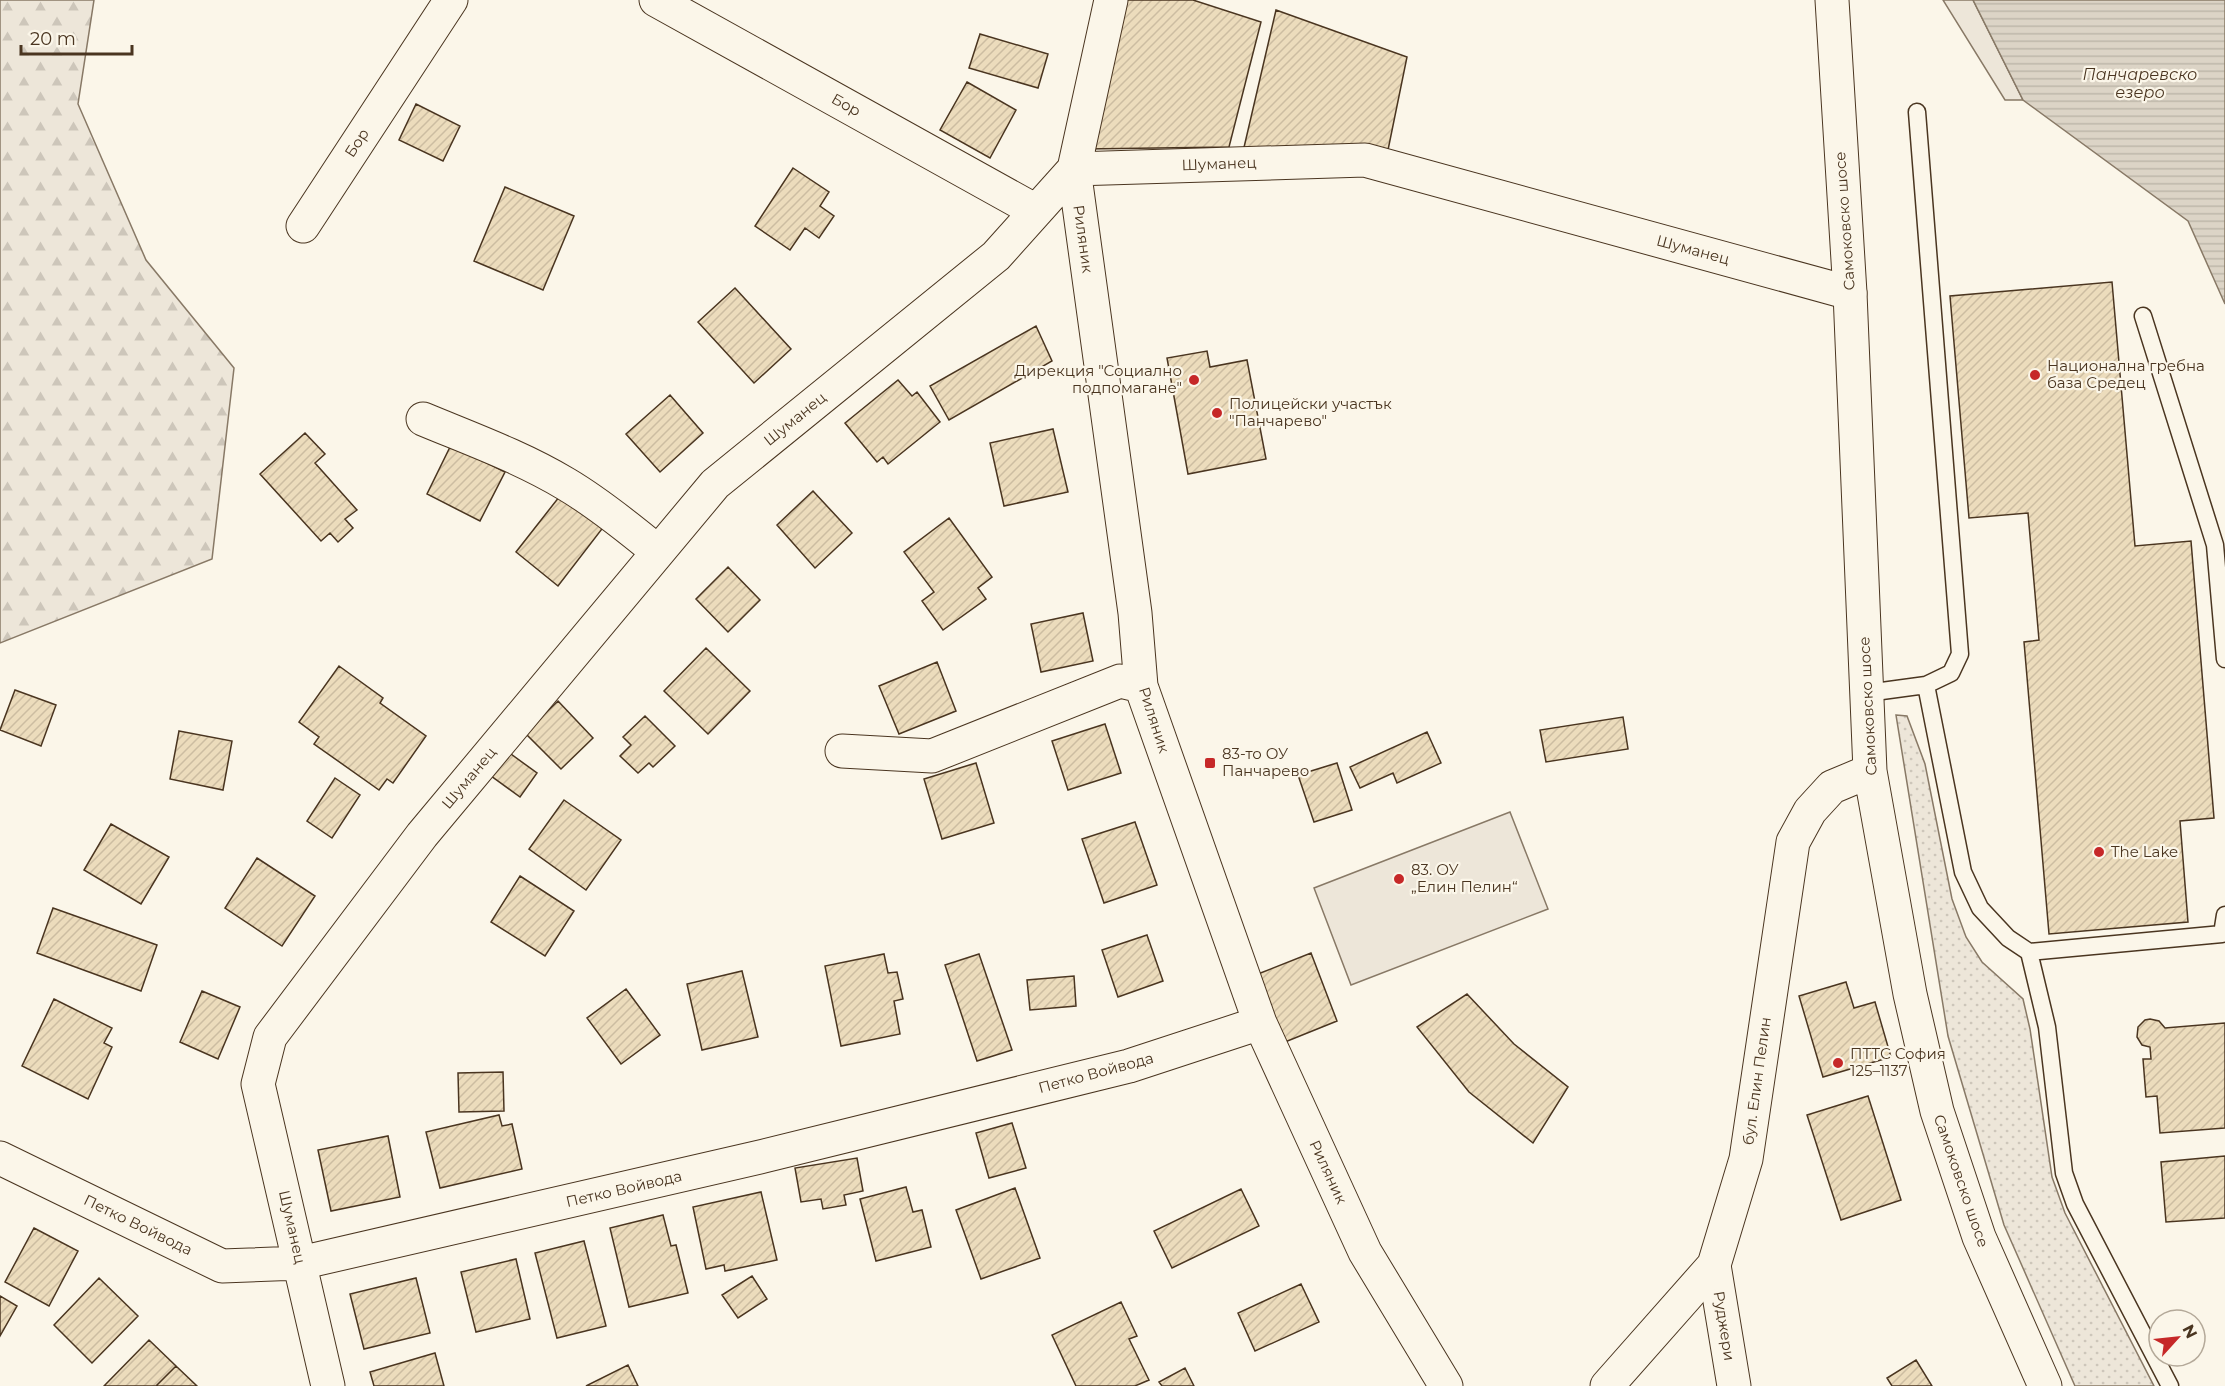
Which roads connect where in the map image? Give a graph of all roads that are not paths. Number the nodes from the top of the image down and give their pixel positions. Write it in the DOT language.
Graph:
graph roads {
  1 [pos="451,0"];
  2 [pos="656,0"];
  3 [pos="1111,0"];
  4 [pos="1832,0"];
  5 [pos="1917,112"];
  6 [pos="1074,169"];
  7 [pos="1036,211"];
  8 [pos="303,226"];
  9 [pos="1850,293"];
  10 [pos="2143,316"];
  11 [pos="423,419"];
  12 [pos="658,552"];
  13 [pos="2225,659"];
  14 [pos="1926,685"];
  15 [pos="1141,686"];
  16 [pos="1868,693"];
  17 [pos="842,751"];
  18 [pos="1870,771"];
  19 [pos="2225,915"];
  20 [pos="2029,952"];
  21 [pos="1260,1023"];
  22 [pos="0,1158"];
  23 [pos="300,1263"];
  24 [pos="1714,1265"];
  25 [pos="328,1386"];
  26 [pos="1446,1386"];
  27 [pos="1607,1386"];
  28 [pos="1734,1386"];
  29 [pos="2045,1386"];
  30 [pos="2170,1386"];
  1 -- 8 [label="street, Бор"];
  2 -- 7 [label="street, Бор"];
  3 -- 6 [label="street, Риляник"];
  4 -- 9 [label="street, Самоковско шосе"];
  5 -- 14 [label="lane"];
  6 -- 7 [label="street, Шуманец"];
  6 -- 9 [label="street, Шуманец"];
  6 -- 15 [label="street, Риляник"];
  7 -- 12 [label="street, Шуманец"];
  9 -- 16 [label="street, Самоковско шосе"];
  10 -- 13 [label="lane"];
  11 -- 12 [label="street"];
  12 -- 23 [label="street, Шуманец"];
  14 -- 16 [label="lane"];
  14 -- 20 [label="lane"];
  15 -- 17 [label="street"];
  15 -- 21 [label="street, Риляник"];
  16 -- 18 [label="street, Самоковско шосе"];
  18 -- 24 [label="street, бул. Елин Пелин"];
  18 -- 29 [label="street, Самоковско шосе"];
  19 -- 20 [label="lane"];
  20 -- 30 [label="lane"];
  21 -- 23 [label="street, Петко Войвода"];
  21 -- 26 [label="street, Риляник"];
  22 -- 23 [label="street, Петко Войвода"];
  23 -- 25 [label="street, Шуманец"];
  24 -- 27 [label="street, бул. Елин Пелин"];
  24 -- 28 [label="street, Руджери"];
}
